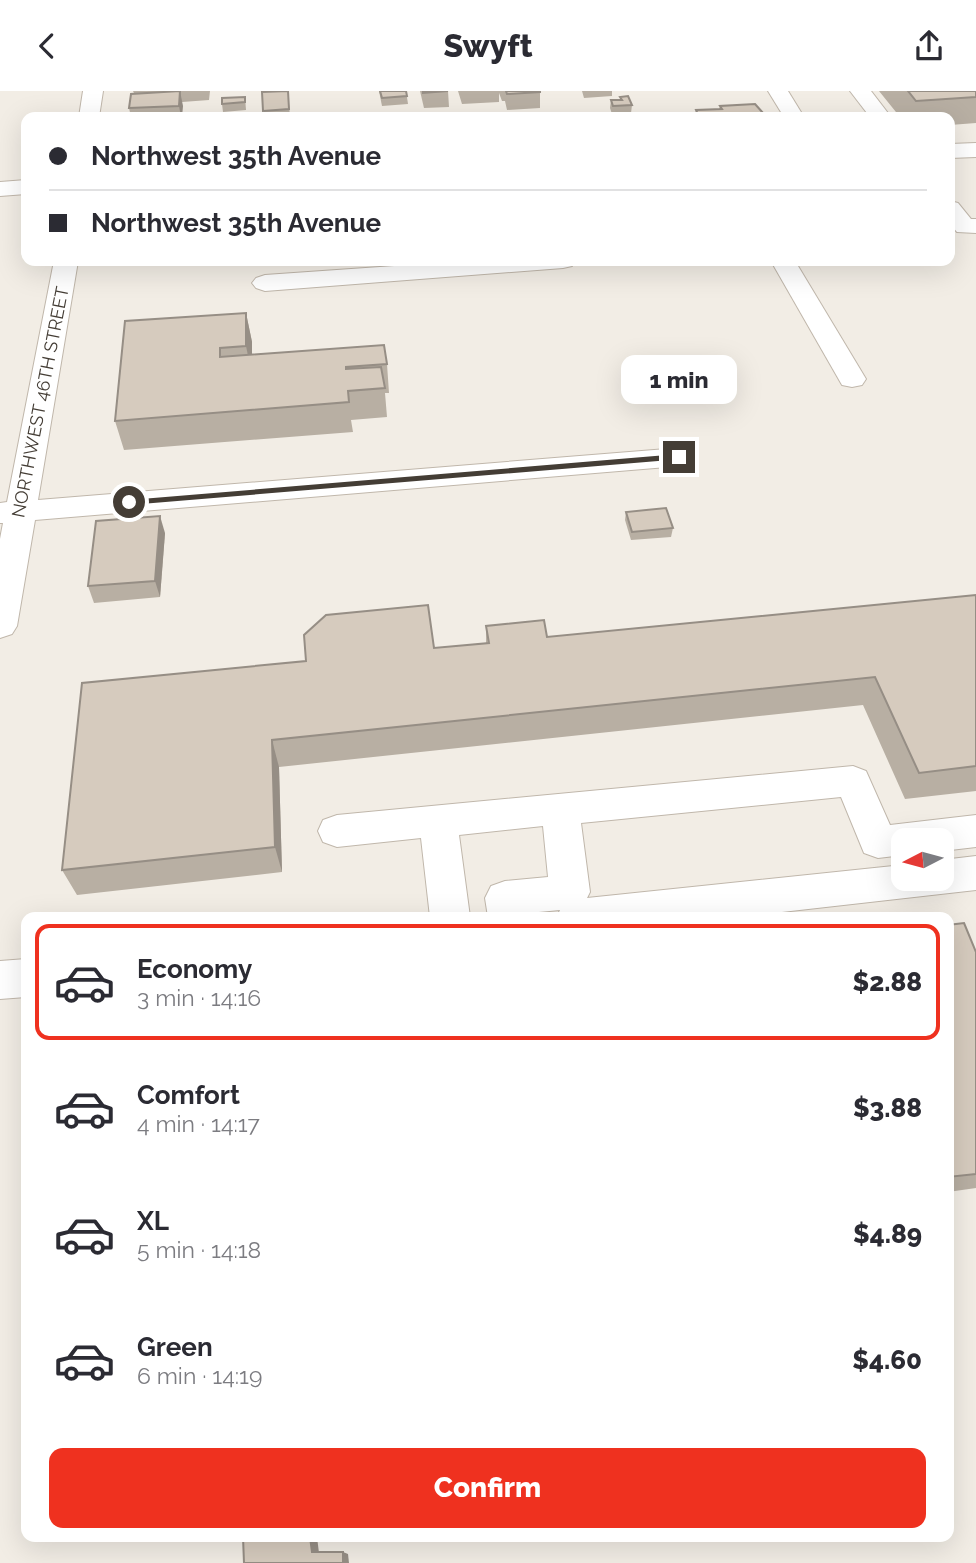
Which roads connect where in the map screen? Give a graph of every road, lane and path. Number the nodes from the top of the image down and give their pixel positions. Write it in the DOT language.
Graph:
graph roads {
  1 [pos="93,91"];
  2 [pos="778,91"];
  3 [pos="860,91"];
  4 [pos="90,112"];
  5 [pos="791,112"];
  6 [pos="877,112"];
  7 [pos="976,150"];
  8 [pos="955,151"];
  9 [pos="21,187"];
  10 [pos="0,189"];
  11 [pos="65,266"];
  12 [pos="495,266"];
  13 [pos="786,266"];
  14 [pos="265,283"];
  15 [pos="852,379"];
  16 [pos="679,457"];
  17 [pos="10,512"];
  18 [pos="0,627"];
  19 [pos="560,809"];
  20 [pos="438,821"];
  21 [pos="337,831"];
  22 [pos="976,831"];
  23 [pos="976,873"];
  24 [pos="954,876"];
  25 [pos="891,883"];
  26 [pos="449,912"];
  27 [pos="507,912"];
  28 [pos="623,912"];
  29 [pos="21,978"];
  30 [pos="0,980"];
  1 -- 4 [label="street"];
  2 -- 5 [label="street"];
  3 -- 6 [label="street"];
  7 -- 8 [label="street"];
  9 -- 10 [label="street"];
  11 -- 17 [label="street, NORTHWEST 46TH STREET"];
  12 -- 14 [label="street"];
  13 -- 15 [label="street"];
  16 -- 17 [label="street"];
  17 -- 18 [label="street, NORTHWEST 46TH STREET"];
  19 -- 20 [label="street"];
  19 -- 22 [label="street"];
  19 -- 27 [label="street"];
  20 -- 21 [label="street"];
  20 -- 26 [label="street"];
  23 -- 24 [label="street"];
  25 -- 28 [label="street"];
  29 -- 30 [label="street"];
}
